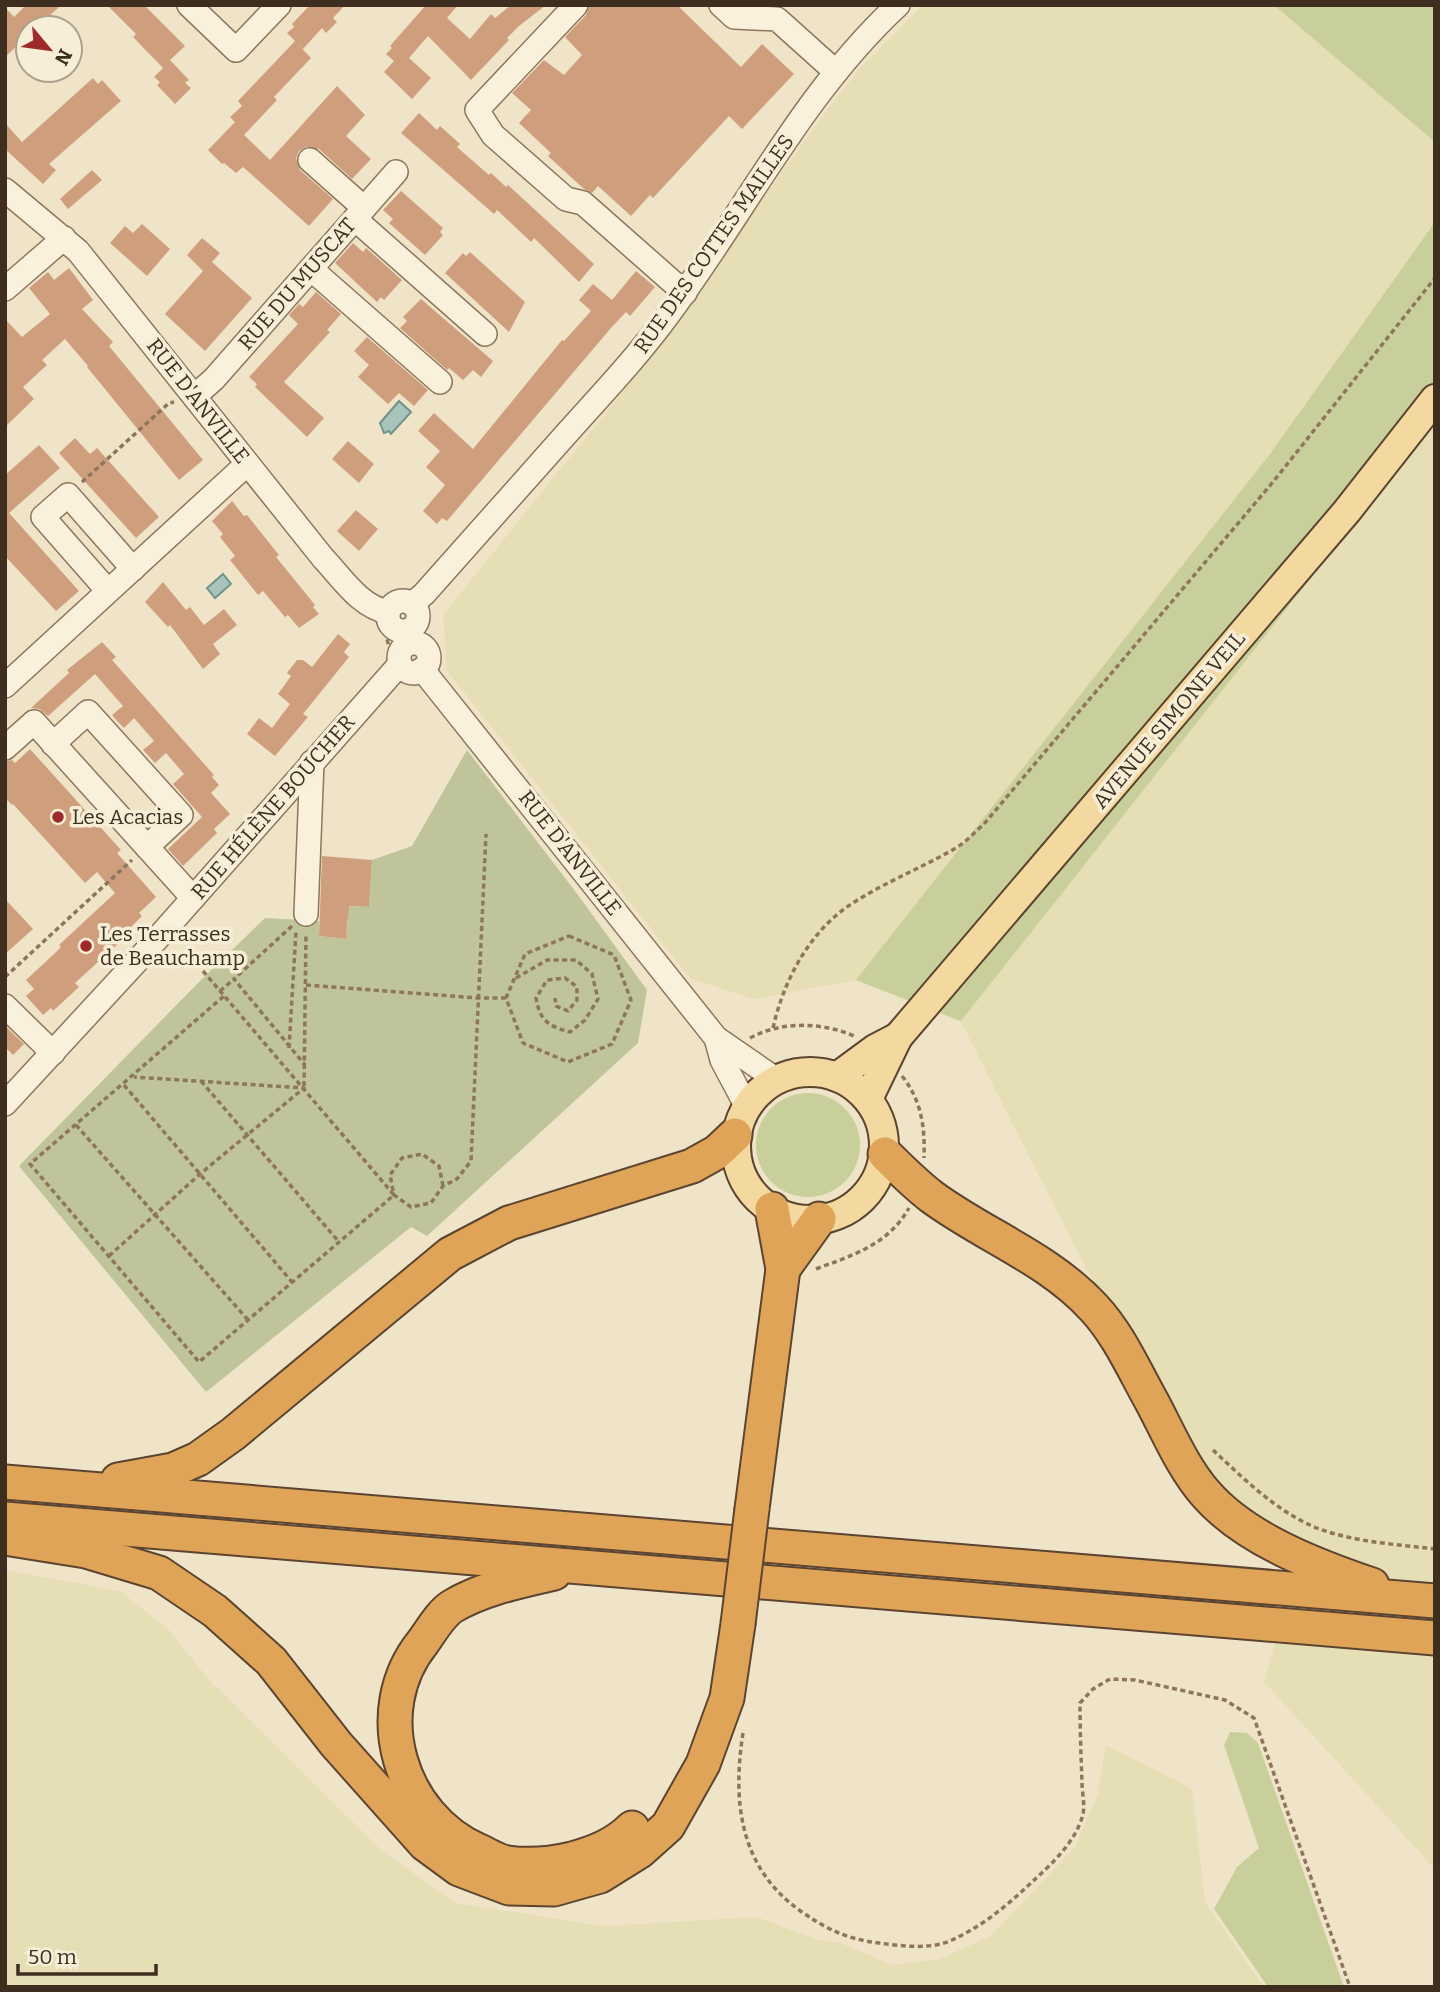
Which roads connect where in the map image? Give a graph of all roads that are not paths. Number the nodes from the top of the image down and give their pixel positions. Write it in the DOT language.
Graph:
graph roads {
  1 [pos="189,5"];
  2 [pos="279,5"];
  3 [pos="576,5"];
  4 [pos="721,5"];
  5 [pos="898,5"];
  6 [pos="836,72"];
  7 [pos="310,160"];
  8 [pos="397,172"];
  9 [pos="5,190"];
  10 [pos="359,214"];
  11 [pos="64,238"];
  12 [pos="311,269"];
  13 [pos="5,289"];
  14 [pos="685,293"];
  15 [pos="485,334"];
  16 [pos="440,382"];
  17 [pos="196,395"];
  18 [pos="1435,400"];
  19 [pos="247,464"];
  20 [pos="132,569"];
  21 [pos="108,591"];
  22 [pos="403,637"];
  23 [pos="5,686"];
  24 [pos="53,744"];
  25 [pos="5,748"];
  26 [pos="312,762"];
  27 [pos="147,847"];
  28 [pos="193,898"];
  29 [pos="306,914"];
  30 [pos="5,1006"];
  31 [pos="898,1037"];
  32 [pos="716,1038"];
  33 [pos="53,1053"];
  34 [pos="837,1077"];
  35 [pos="777,1080"];
  36 [pos="868,1099"];
  37 [pos="5,1104"];
  38 [pos="741,1121"];
  39 [pos="885,1154"];
  40 [pos="772,1209"];
  41 [pos="819,1219"];
  42 [pos="783,1269"];
  43 [pos="5,1482"];
  44 [pos="71,1487"];
  45 [pos="5,1519"];
  46 [pos="5,1538"];
  47 [pos="582,1567"];
  48 [pos="1424,1600"];
  49 [pos="736,1638"];
  50 [pos="1435,1638"];
  1 -- 2 [label="street"];
  3 -- 14 [label="street"];
  4 -- 6 [label="street"];
  5 -- 6 [label="street, RUE DES COTTES MAILLES"];
  6 -- 14 [label="street, RUE DES COTTES MAILLES"];
  7 -- 10 [label="street"];
  8 -- 10 [label="street, RUE DU MUSCAT"];
  9 -- 11 [label="street, RUE D'ANVILLE"];
  10 -- 12 [label="street, RUE DU MUSCAT"];
  10 -- 15 [label="street"];
  11 -- 13 [label="street"];
  11 -- 17 [label="street, RUE D'ANVILLE"];
  12 -- 16 [label="street"];
  12 -- 17 [label="street, RUE DU MUSCAT"];
  14 -- 22 [label="street, RUE DES COTTES MAILLES"];
  17 -- 19 [label="street, RUE D'ANVILLE"];
  18 -- 31 [label="main road, AVENUE SIMONE VEIL"];
  19 -- 20 [label="street"];
  19 -- 22 [label="street, RUE D'ANVILLE"];
  20 -- 21 [label="street"];
  20 -- 21 [label="street"];
  21 -- 23 [label="street"];
  22 -- 26 [label="street, RUE HÉLÈNE BOUCHER"];
  22 -- 32 [label="street, RUE D'ANVILLE"];
  24 -- 25 [label="street"];
  24 -- 27 [label="street"];
  24 -- 27 [label="street"];
  26 -- 28 [label="street, RUE HÉLÈNE BOUCHER"];
  26 -- 29 [label="street"];
  27 -- 28 [label="street"];
  28 -- 33 [label="street, RUE HÉLÈNE BOUCHER"];
  30 -- 33 [label="street"];
  31 -- 34 [label="main road, AVENUE SIMONE VEIL"];
  31 -- 36 [label="main road, AVENUE SIMONE VEIL"];
  32 -- 35 [label="street, RUE D'ANVILLE"];
  32 -- 38 [label="street, RUE D'ANVILLE"];
  33 -- 37 [label="street, RUE HÉLÈNE BOUCHER"];
  34 -- 35 [label="main road"];
  34 -- 36 [label="main road"];
  35 -- 38 [label="main road"];
  36 -- 39 [label="main road"];
  38 -- 40 [label="main road"];
  38 -- 44 [label="highway"];
  39 -- 41 [label="main road"];
  39 -- 48 [label="highway"];
  40 -- 41 [label="main road"];
  40 -- 42 [label="highway"];
  41 -- 42 [label="highway"];
  42 -- 49 [label="highway, bridge"];
  43 -- 44 [label="highway"];
  44 -- 48 [label="highway"];
  45 -- 47 [label="highway"];
  46 -- 49 [label="highway"];
  47 -- 49 [label="highway"];
  47 -- 50 [label="highway"];
}
